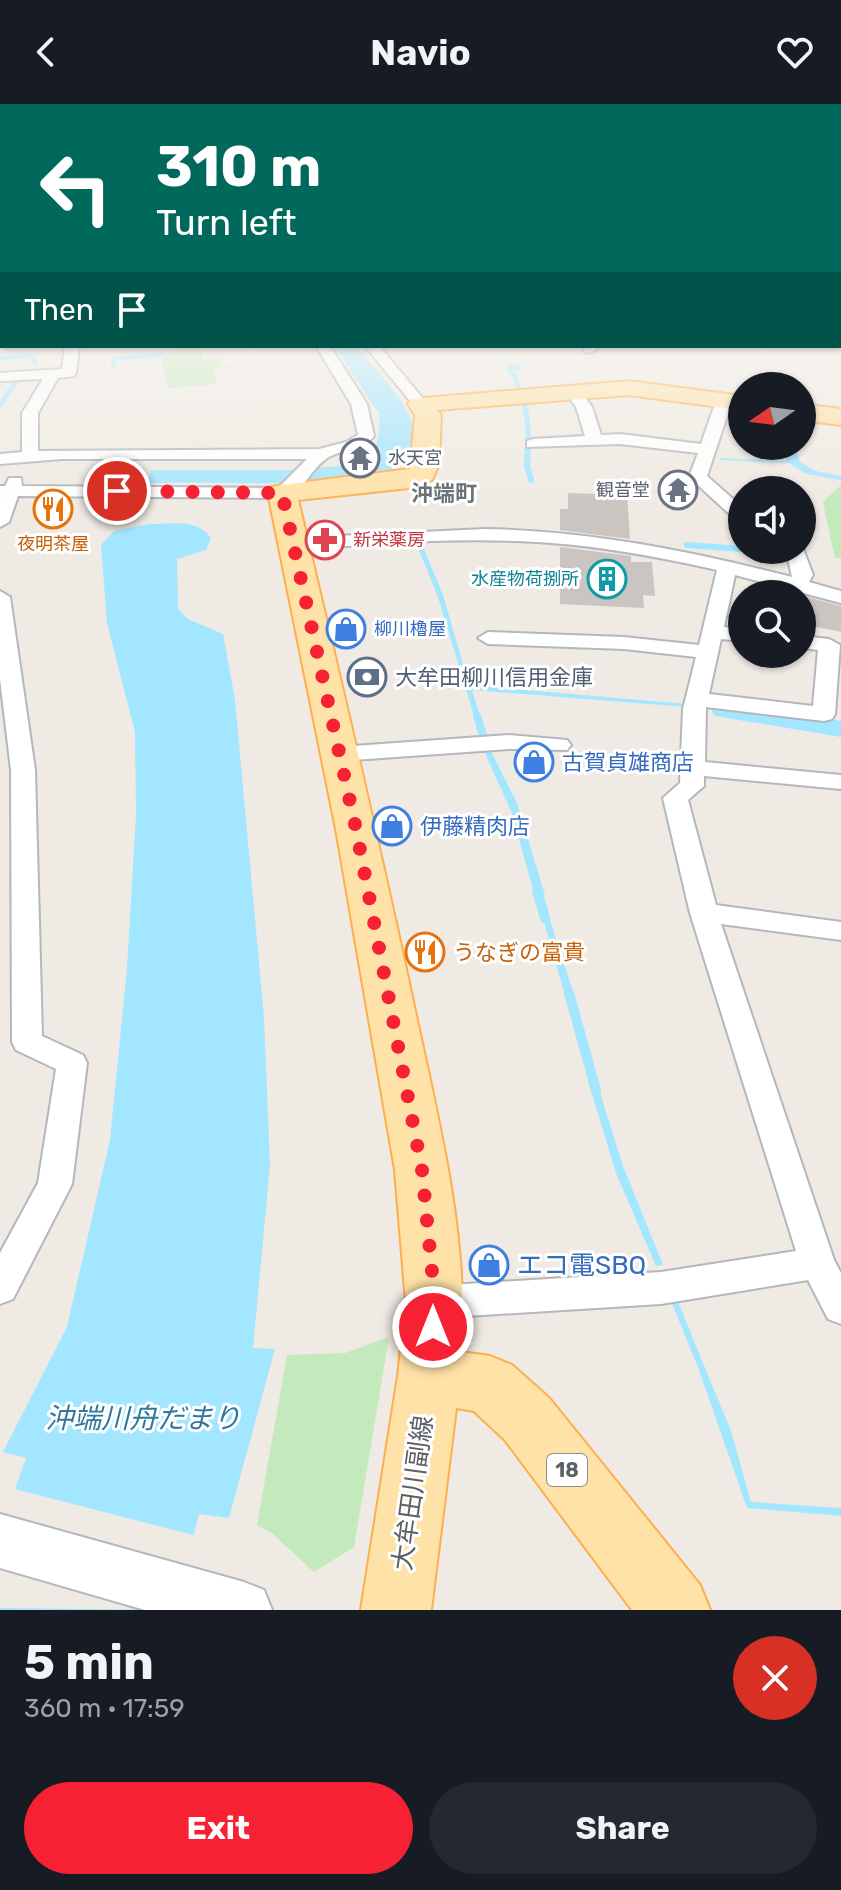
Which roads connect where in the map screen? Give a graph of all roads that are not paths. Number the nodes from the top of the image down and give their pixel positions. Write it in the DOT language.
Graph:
graph roads {
  1 [pos="70,367"];
  2 [pos="336,367"];
  3 [pos="390,367"];
  4 [pos="53,374"];
  5 [pos="0,377"];
  6 [pos="573,391"];
  7 [pos="728,401"];
  8 [pos="420,404"];
  9 [pos="728,411"];
  10 [pos="594,439"];
  11 [pos="533,444"];
  12 [pos="706,449"];
  13 [pos="130,455"];
  14 [pos="30,456"];
  15 [pos="0,459"];
  16 [pos="302,475"];
  17 [pos="10,488"];
  18 [pos="117,491"];
  19 [pos="728,504"];
  20 [pos="0,522"];
  21 [pos="294,544"];
  22 [pos="727,569"];
  23 [pos="776,580"];
  24 [pos="816,590"];
  25 [pos="0,597"];
  26 [pos="841,597"];
  27 [pos="488,638"];
  28 [pos="728,638"];
  29 [pos="711,642"];
  30 [pos="816,644"];
  31 [pos="6,680"];
  32 [pos="695,704"];
  33 [pos="559,745"];
  34 [pos="339,754"];
  35 [pos="692,768"];
  36 [pos="841,782"];
  37 [pos="12,836"];
  38 [pos="704,913"];
  39 [pos="841,931"];
  40 [pos="817,1263"];
  41 [pos="0,1288"];
  42 [pos="435,1302"];
  43 [pos="841,1308"];
  44 [pos="429,1376"];
  45 [pos="0,1541"];
  46 [pos="244,1610"];
  47 [pos="396,1610"];
  48 [pos="675,1610"];
  1 -- 4 [label="street"];
  2 -- 16 [label="street"];
  3 -- 8 [label="street"];
  4 -- 5 [label="street"];
  4 -- 14 [label="street"];
  6 -- 7 [label="main road"];
  6 -- 8 [label="main road"];
  6 -- 10 [label="street"];
  8 -- 16 [label="main road"];
  9 -- 12 [label="street"];
  10 -- 11 [label="street"];
  10 -- 12 [label="street"];
  12 -- 19 [label="street"];
  13 -- 14 [label="street"];
  13 -- 16 [label="street"];
  13 -- 18 [label="street"];
  14 -- 15 [label="street"];
  16 -- 18 [label="street"];
  16 -- 21 [label="main road, 大牟田川副線"];
  17 -- 18 [label="street"];
  17 -- 20 [label="street"];
  21 -- 22 [label="street"];
  21 -- 34 [label="main road, 大牟田川副線"];
  22 -- 23 [label="street"];
  22 -- 29 [label="street"];
  24 -- 26 [label="street"];
  25 -- 31 [label="street"];
  27 -- 29 [label="street"];
  28 -- 29 [label="street"];
  29 -- 32 [label="street"];
  30 -- 32 [label="street"];
  31 -- 37 [label="street"];
  32 -- 35 [label="street"];
  33 -- 34 [label="street"];
  34 -- 42 [label="main road, 大牟田川副線"];
  35 -- 36 [label="street"];
  35 -- 38 [label="street"];
  37 -- 41 [label="street"];
  38 -- 39 [label="street"];
  38 -- 40 [label="street"];
  40 -- 42 [label="street"];
  40 -- 43 [label="street"];
  42 -- 44 [label="main road, 大牟田川副線"];
  44 -- 47 [label="main road, 大牟田川副線"];
  44 -- 48 [label="main road, 18"];
  45 -- 46 [label="street"];
}
